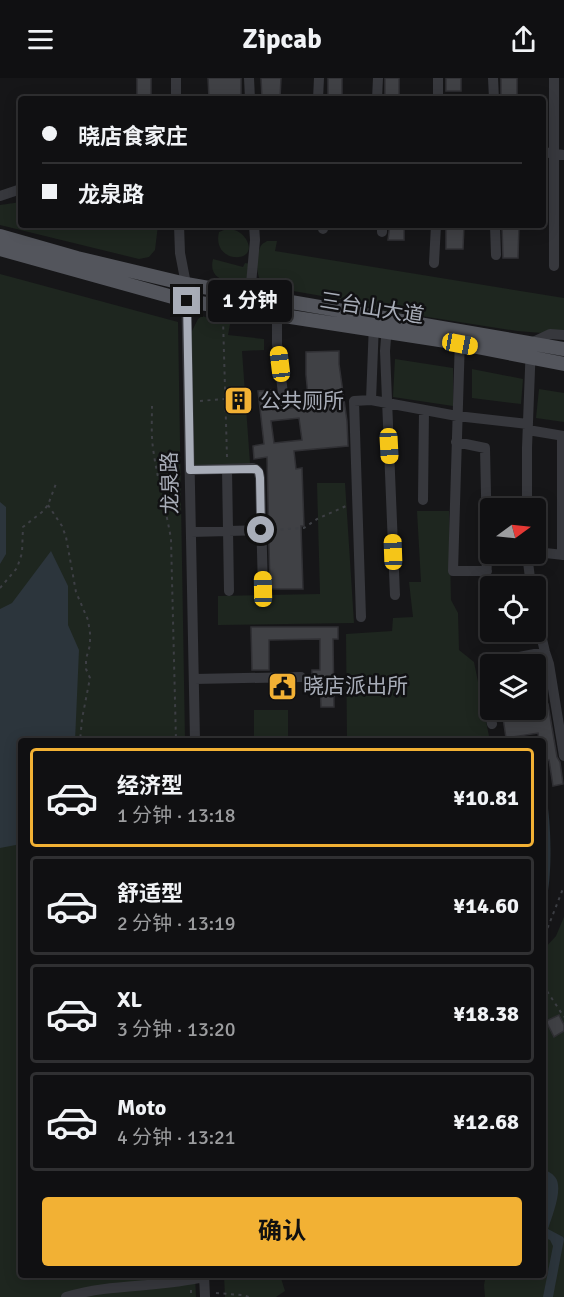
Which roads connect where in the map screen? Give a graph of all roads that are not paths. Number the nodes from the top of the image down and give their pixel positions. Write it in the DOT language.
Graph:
graph roads {
  1 [pos="176,78"];
  2 [pos="249,78"];
  3 [pos="319,78"];
  4 [pos="378,78"];
  5 [pos="438,78"];
  6 [pos="494,78"];
  7 [pos="554,78"];
  8 [pos="176,96"];
  9 [pos="250,96"];
  10 [pos="318,96"];
  11 [pos="377,96"];
  12 [pos="438,96"];
  13 [pos="494,96"];
  14 [pos="554,154"];
  15 [pos="18,190"];
  16 [pos="0,196"];
  17 [pos="179,228"];
  18 [pos="254,228"];
  19 [pos="436,228"];
  20 [pos="495,228"];
  21 [pos="0,236"];
  22 [pos="0,249"];
  23 [pos="496,255"];
  24 [pos="434,263"];
  25 [pos="554,266"];
  26 [pos="186,284"];
  27 [pos="250,295"];
  28 [pos="187,301"];
  29 [pos="277,315"];
  30 [pos="381,324"];
  31 [pos="564,335"];
  32 [pos="460,337"];
  33 [pos="564,348"];
  34 [pos="531,350"];
  35 [pos="564,363"];
  36 [pos="370,400"];
  37 [pos="284,402"];
  38 [pos="387,403"];
  39 [pos="424,410"];
  40 [pos="457,416"];
  41 [pos="528,427"];
  42 [pos="563,436"];
  43 [pos="456,442"];
  44 [pos="227,469"];
  45 [pos="190,470"];
  46 [pos="527,498"];
  47 [pos="423,500"];
  48 [pos="261,530"];
  49 [pos="228,531"];
  50 [pos="191,532"];
  51 [pos="546,553"];
  52 [pos="563,555"];
  53 [pos="487,571"];
  54 [pos="487,576"];
  55 [pos="263,589"];
  56 [pos="229,591"];
  57 [pos="395,595"];
  58 [pos="361,617"];
  59 [pos="543,642"];
  60 [pos="545,652"];
  61 [pos="301,677"];
  62 [pos="194,679"];
  63 [pos="560,705"];
  64 [pos="492,724"];
  65 [pos="195,738"];
  66 [pos="564,756"];
  67 [pos="197,1278"];
  68 [pos="204,1278"];
  69 [pos="205,1295"];
  70 [pos="66,1297"];
  1 -- 8 [label="street"];
  2 -- 9 [label="street"];
  3 -- 10 [label="street"];
  4 -- 11 [label="street"];
  5 -- 12 [label="street"];
  6 -- 13 [label="street"];
  7 -- 14 [label="street"];
  14 -- 25 [label="street"];
  15 -- 16 [label="street"];
  17 -- 26 [label="street, 龙泉路"];
  18 -- 27 [label="street"];
  19 -- 24 [label="street"];
  20 -- 23 [label="street"];
  21 -- 26 [label="main road, 三台山大道"];
  22 -- 28 [label="main road, 三台山大道"];
  26 -- 27 [label="main road, 三台山大道"];
  26 -- 28 [label="street, 龙泉路"];
  27 -- 30 [label="main road, 三台山大道"];
  28 -- 29 [label="main road, 三台山大道"];
  28 -- 45 [label="street, 龙泉路"];
  29 -- 30 [label="main road, 三台山大道"];
  29 -- 37 [label="street"];
  30 -- 32 [label="main road, 三台山大道"];
  30 -- 36 [label="street"];
  30 -- 38 [label="street"];
  31 -- 34 [label="street"];
  32 -- 34 [label="main road, 三台山大道"];
  32 -- 40 [label="street"];
  33 -- 34 [label="main road, 三台山大道"];
  34 -- 35 [label="main road, 三台山大道"];
  34 -- 41 [label="street"];
  36 -- 38 [label="street"];
  36 -- 58 [label="street"];
  38 -- 39 [label="street"];
  38 -- 57 [label="street"];
  39 -- 40 [label="street"];
  39 -- 47 [label="street"];
  40 -- 41 [label="street"];
  40 -- 43 [label="street"];
  41 -- 42 [label="street"];
  41 -- 46 [label="street"];
  42 -- 52 [label="street"];
  43 -- 53 [label="street"];
  43 -- 53 [label="street"];
  44 -- 45 [label="street"];
  44 -- 48 [label="street"];
  44 -- 49 [label="street"];
  45 -- 50 [label="street, 龙泉路"];
  48 -- 49 [label="street"];
  48 -- 55 [label="street"];
  49 -- 50 [label="street"];
  49 -- 56 [label="street"];
  50 -- 62 [label="street, 龙泉路"];
  51 -- 52 [label="street"];
  53 -- 54 [label="street"];
  59 -- 60 [label="street"];
  60 -- 63 [label="street"];
  60 -- 64 [label="street"];
  61 -- 62 [label="street"];
  62 -- 65 [label="street, 龙泉路"];
  63 -- 66 [label="street"];
  67 -- 70 [label="street"];
  68 -- 69 [label="street"];
}
